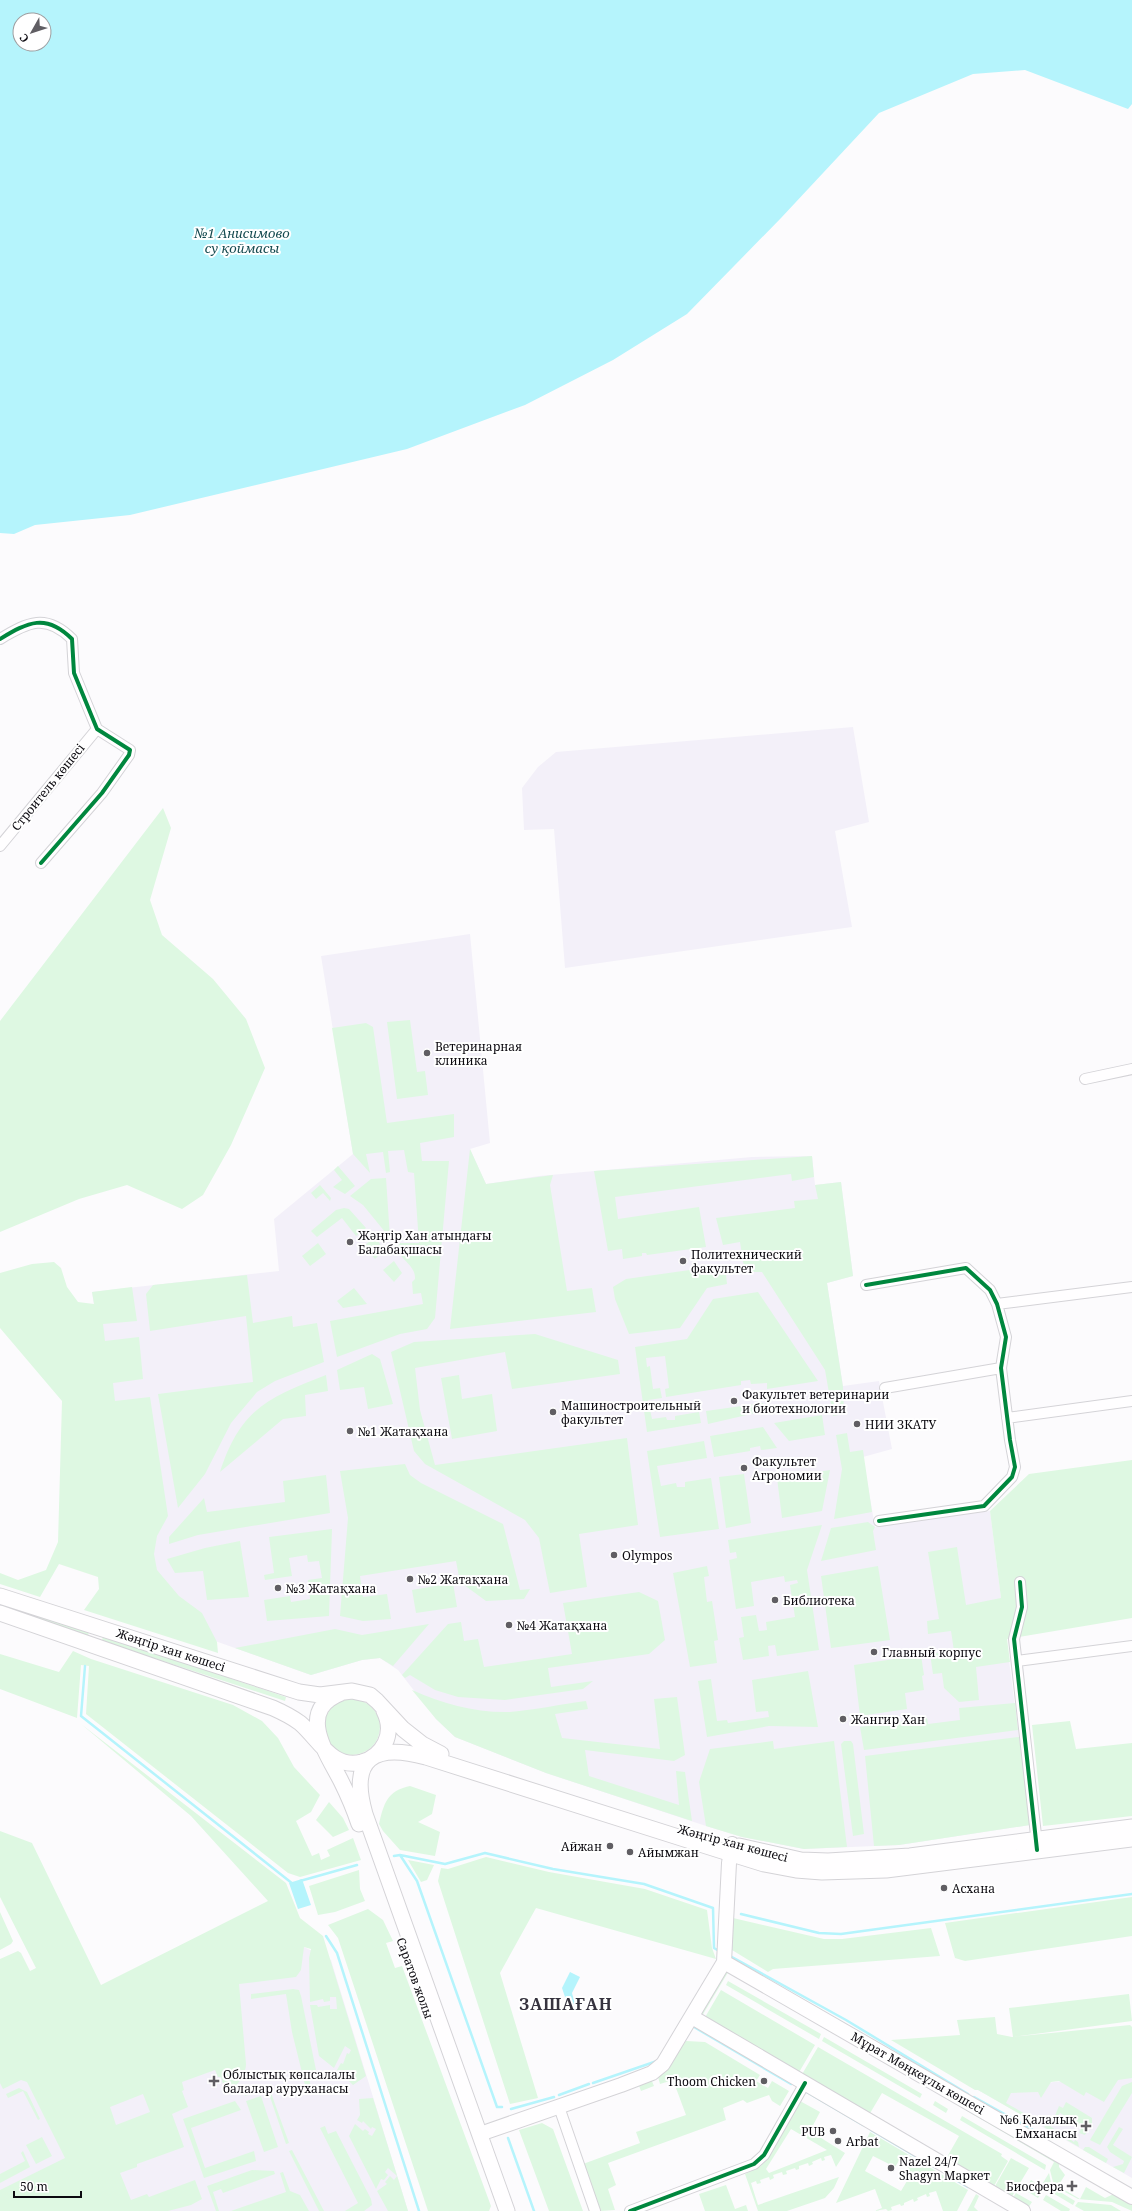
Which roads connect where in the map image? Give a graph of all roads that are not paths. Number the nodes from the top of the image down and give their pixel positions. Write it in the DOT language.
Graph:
graph roads {
  1 [pos="0,639"];
  2 [pos="97,729"];
  3 [pos="0,846"];
  4 [pos="41,863"];
  5 [pos="1132,1069"];
  6 [pos="1085,1079"];
  7 [pos="866,1285"];
  8 [pos="1132,1287"];
  9 [pos="997,1304"];
  10 [pos="1000,1368"];
  11 [pos="885,1388"];
  12 [pos="1132,1401"];
  13 [pos="1007,1418"];
  14 [pos="879,1522"];
  15 [pos="1020,1582"];
  16 [pos="0,1596"];
  17 [pos="0,1614"];
  18 [pos="1132,1646"];
  19 [pos="1016,1661"];
  20 [pos="343,1692"];
  21 [pos="383,1708"];
  22 [pos="324,1748"];
  23 [pos="376,1755"];
  24 [pos="1132,1826"];
  25 [pos="1132,1839"];
  26 [pos="1037,1844"];
  27 [pos="731,1849"];
  28 [pos="724,1962"];
  29 [pos="692,2018"];
  30 [pos="805,2083"];
  31 [pos="559,2107"];
  32 [pos="480,2134"];
  33 [pos="1132,2198"];
  34 [pos="499,2211"];
  35 [pos="507,2211"];
  36 [pos="595,2211"];
  37 [pos="630,2211"];
  38 [pos="1023,2211"];
  1 -- 2 [label="street"];
  2 -- 3 [label="street, Строитель көшесі"];
  2 -- 4 [label="street"];
  5 -- 6 [label="street"];
  7 -- 9 [label="street"];
  8 -- 9 [label="street"];
  9 -- 10 [label="street"];
  10 -- 11 [label="street"];
  10 -- 13 [label="street"];
  12 -- 13 [label="street"];
  13 -- 14 [label="street"];
  15 -- 19 [label="street"];
  16 -- 20 [label="main road, Жәңгір хан көшесі"];
  17 -- 22 [label="main road, Жәңгір хан көшесі"];
  18 -- 19 [label="street"];
  19 -- 26 [label="street"];
  20 -- 21 [label="main road, Жәңгір хан көшесі"];
  20 -- 22 [label="main road"];
  21 -- 23 [label="main road"];
  21 -- 27 [label="main road, Жәңгір хан көшесі"];
  22 -- 23 [label="main road, Жәңгір хан көшесі"];
  22 -- 34 [label="main road, Саратов жолы"];
  23 -- 27 [label="main road, Жәңгір хан көшесі"];
  23 -- 32 [label="main road, Саратов жолы"];
  24 -- 26 [label="main road, Жәңгір хан көшесі"];
  25 -- 26 [label="main road, Жәңгір хан көшесі"];
  26 -- 27 [label="main road, Жәңгір хан көшесі"];
  27 -- 28 [label="main road"];
  28 -- 29 [label="main road"];
  28 -- 33 [label="main road, Мұрат Мөңкеұлы көшесі"];
  29 -- 30 [label="main road"];
  29 -- 31 [label="main road"];
  30 -- 37 [label="street"];
  30 -- 38 [label="main road"];
  31 -- 32 [label="main road"];
  31 -- 36 [label="street"];
  32 -- 35 [label="main road, Саратов жолы"];
}
